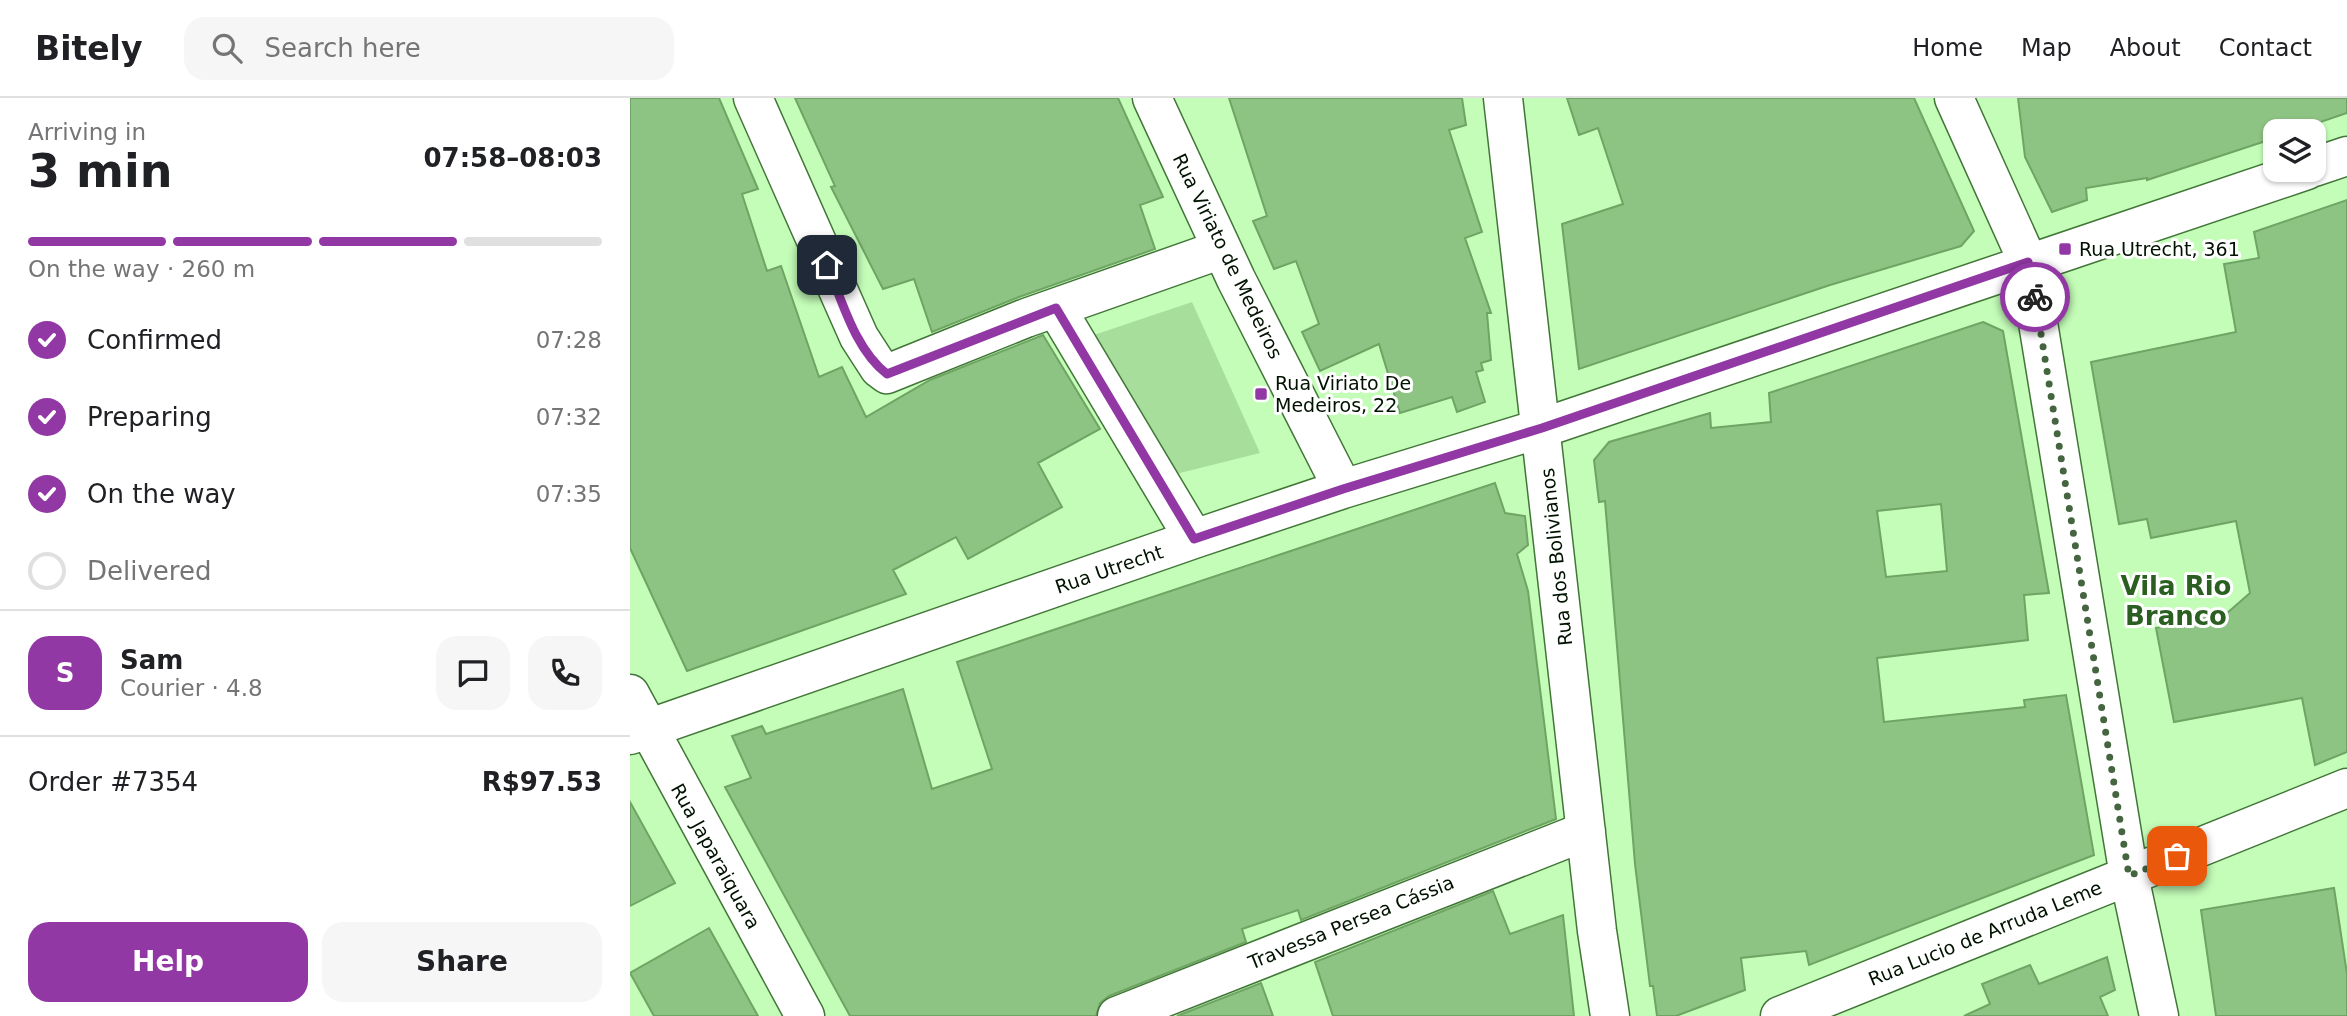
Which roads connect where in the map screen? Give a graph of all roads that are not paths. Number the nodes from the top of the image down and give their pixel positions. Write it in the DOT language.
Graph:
graph roads {
  1 [pos="753,98"];
  2 [pos="1152,98"];
  3 [pos="1503,98"];
  4 [pos="1954,98"];
  5 [pos="2347,156"];
  6 [pos="2326,163"];
  7 [pos="2271,182"];
  8 [pos="1222,249"];
  9 [pos="2028,262"];
  10 [pos="1056,308"];
  11 [pos="1542,428"];
  12 [pos="1343,489"];
  13 [pos="1194,539"];
  14 [pos="630,694"];
  15 [pos="638,733"];
  16 [pos="2347,788"];
  17 [pos="1586,831"];
  18 [pos="2129,876"];
  19 [pos="805,1016"];
  20 [pos="1117,1016"];
  21 [pos="1610,1016"];
  22 [pos="1780,1016"];
  23 [pos="2158,1016"];
  1 -- 10 [label="street"];
  2 -- 8 [label="street, Rua Viriato de Medeiros"];
  3 -- 11 [label="street, Rua dos Bolivianos"];
  4 -- 9 [label="street"];
  5 -- 6 [label="street"];
  7 -- 9 [label="street, Rua Utrecht"];
  8 -- 10 [label="street"];
  8 -- 12 [label="street, Rua Viriato de Medeiros"];
  9 -- 11 [label="street, Rua Utrecht"];
  9 -- 18 [label="street"];
  10 -- 13 [label="street"];
  11 -- 12 [label="street, Rua Utrecht"];
  11 -- 17 [label="street, Rua dos Bolivianos"];
  12 -- 13 [label="street, Rua Utrecht"];
  13 -- 15 [label="street, Rua Utrecht"];
  14 -- 15 [label="street, Rua Japaraiquara"];
  15 -- 19 [label="street, Rua Japaraiquara"];
  16 -- 18 [label="street, Rua Lucio de Arruda Leme"];
  17 -- 20 [label="street, Travessa Persea Cássia"];
  17 -- 21 [label="street, Rua dos Bolivianos"];
  18 -- 22 [label="street, Rua Lucio de Arruda Leme"];
  18 -- 23 [label="street"];
}
